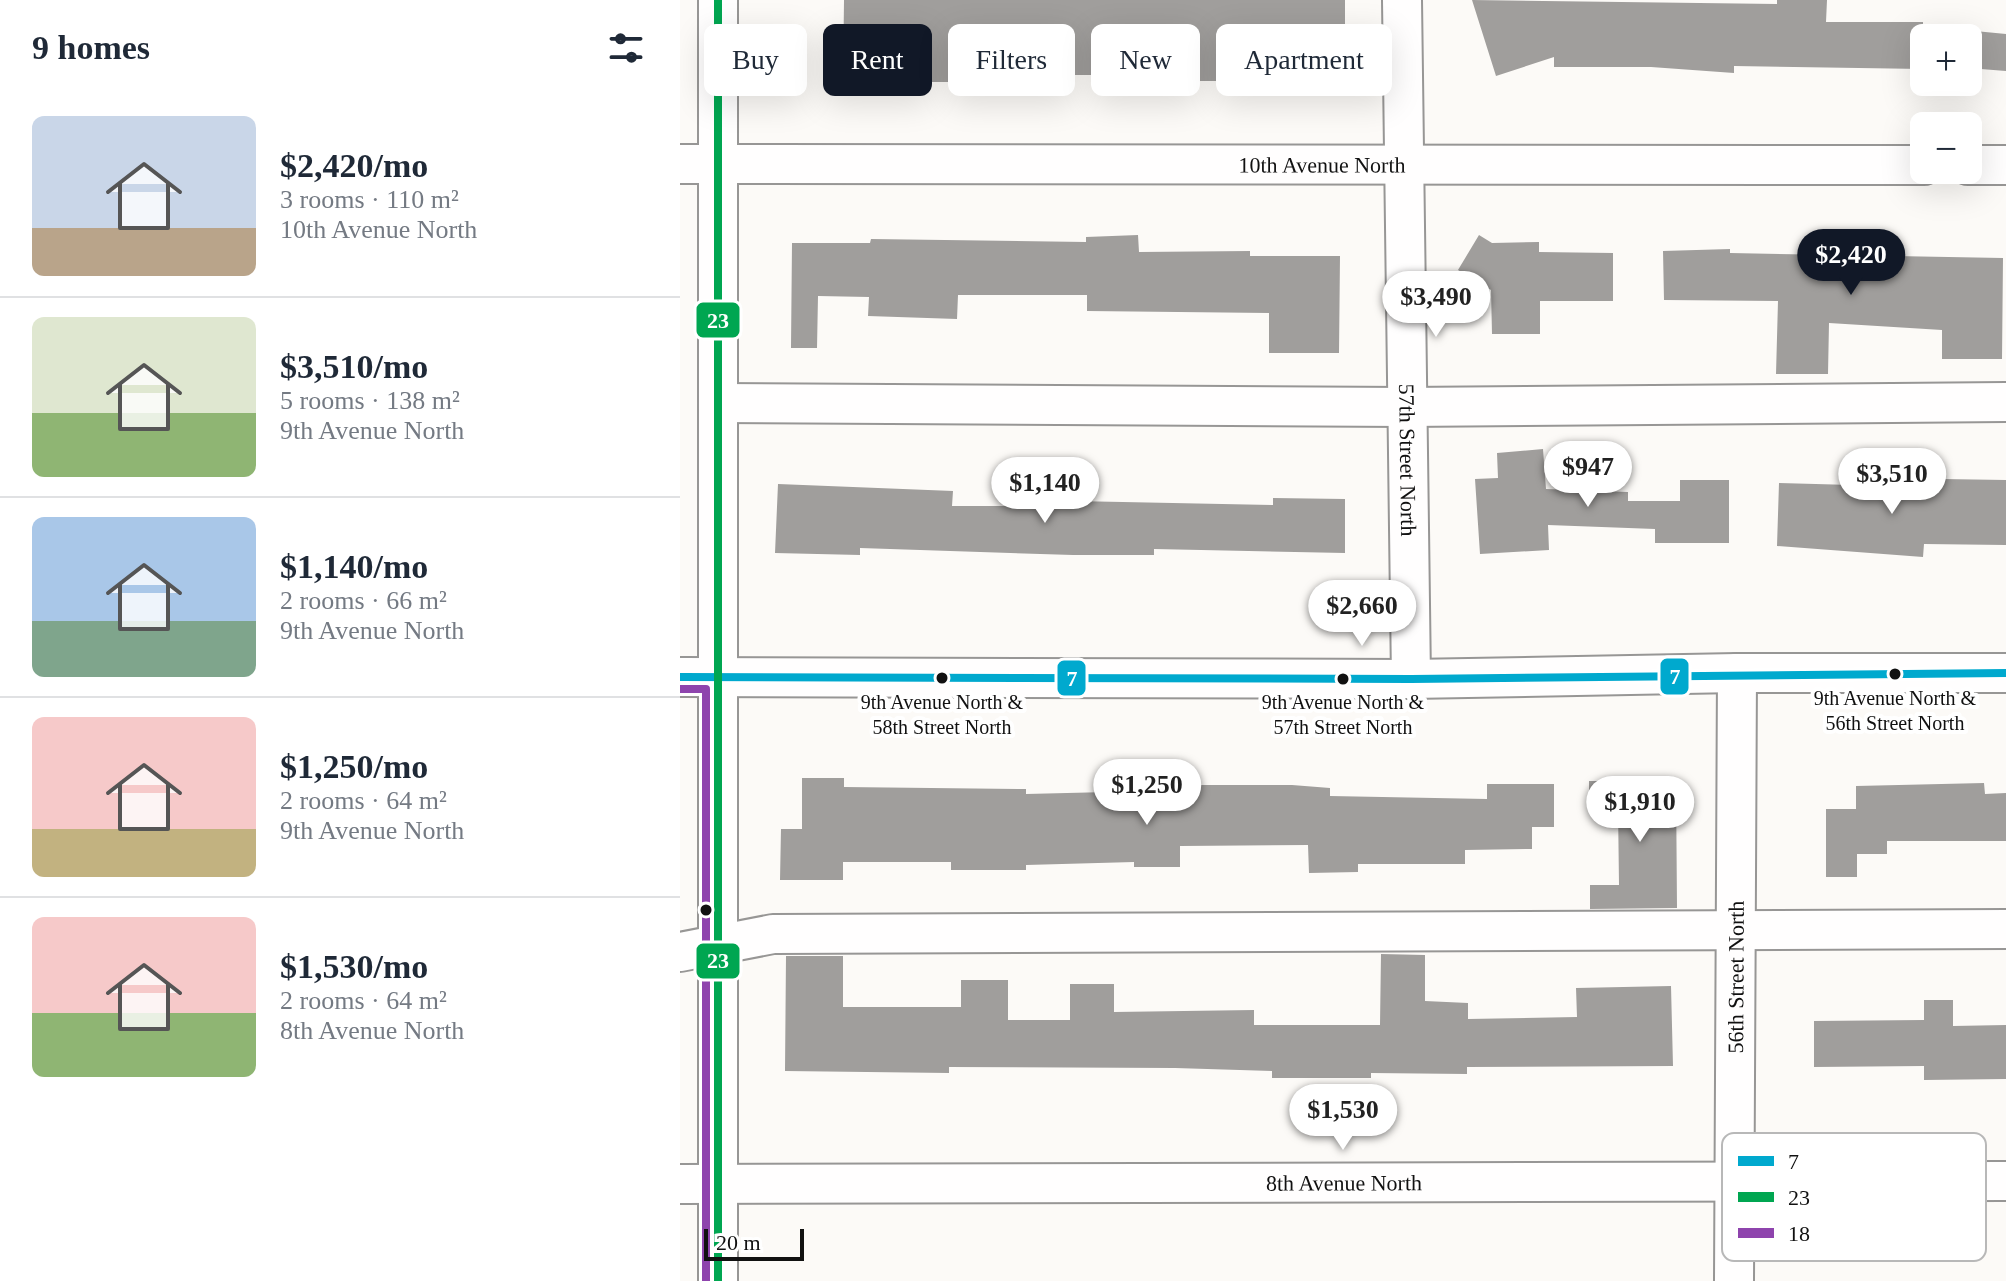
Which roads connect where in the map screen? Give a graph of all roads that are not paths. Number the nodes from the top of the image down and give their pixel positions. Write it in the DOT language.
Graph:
graph roads {
  1 [pos="718,0"];
  2 [pos="1402,0"];
  3 [pos="680,164"];
  4 [pos="718,165"];
  5 [pos="1402,165"];
  6 [pos="1910,165"];
  7 [pos="1982,165"];
  8 [pos="2006,165"];
  9 [pos="2006,402"];
  10 [pos="718,403"];
  11 [pos="1406,407"];
  12 [pos="1737,673"];
  13 [pos="2006,673"];
  14 [pos="680,677"];
  15 [pos="718,677"];
  16 [pos="1411,679"];
  17 [pos="2006,929"];
  18 [pos="1735,930"];
  19 [pos="718,944"];
  20 [pos="680,952"];
  21 [pos="1734,1133"];
  22 [pos="1986,1181"];
  23 [pos="2006,1181"];
  24 [pos="1722,1182"];
  25 [pos="680,1184"];
  26 [pos="718,1184"];
  27 [pos="718,1281"];
  1 -- 4 [label="street"];
  2 -- 5 [label="street, 57th Street North"];
  3 -- 4 [label="street, 10th Avenue North"];
  4 -- 5 [label="street, 10th Avenue North"];
  4 -- 10 [label="street"];
  5 -- 6 [label="street, 10th Avenue North"];
  5 -- 11 [label="street, 57th Street North"];
  7 -- 8 [label="street"];
  9 -- 11 [label="street"];
  10 -- 11 [label="street"];
  10 -- 15 [label="street"];
  11 -- 16 [label="street, 57th Street North"];
  12 -- 13 [label="street"];
  12 -- 16 [label="street"];
  12 -- 18 [label="street, 56th Street North"];
  14 -- 15 [label="street"];
  15 -- 16 [label="street"];
  15 -- 19 [label="street"];
  17 -- 18 [label="street"];
  18 -- 19 [label="street"];
  18 -- 21 [label="street, 56th Street North"];
  19 -- 20 [label="street"];
  19 -- 26 [label="street"];
  22 -- 23 [label="street, 8th Avenue North"];
  24 -- 26 [label="street, 8th Avenue North"];
  25 -- 26 [label="street, 8th Avenue North"];
  26 -- 27 [label="street"];
}
